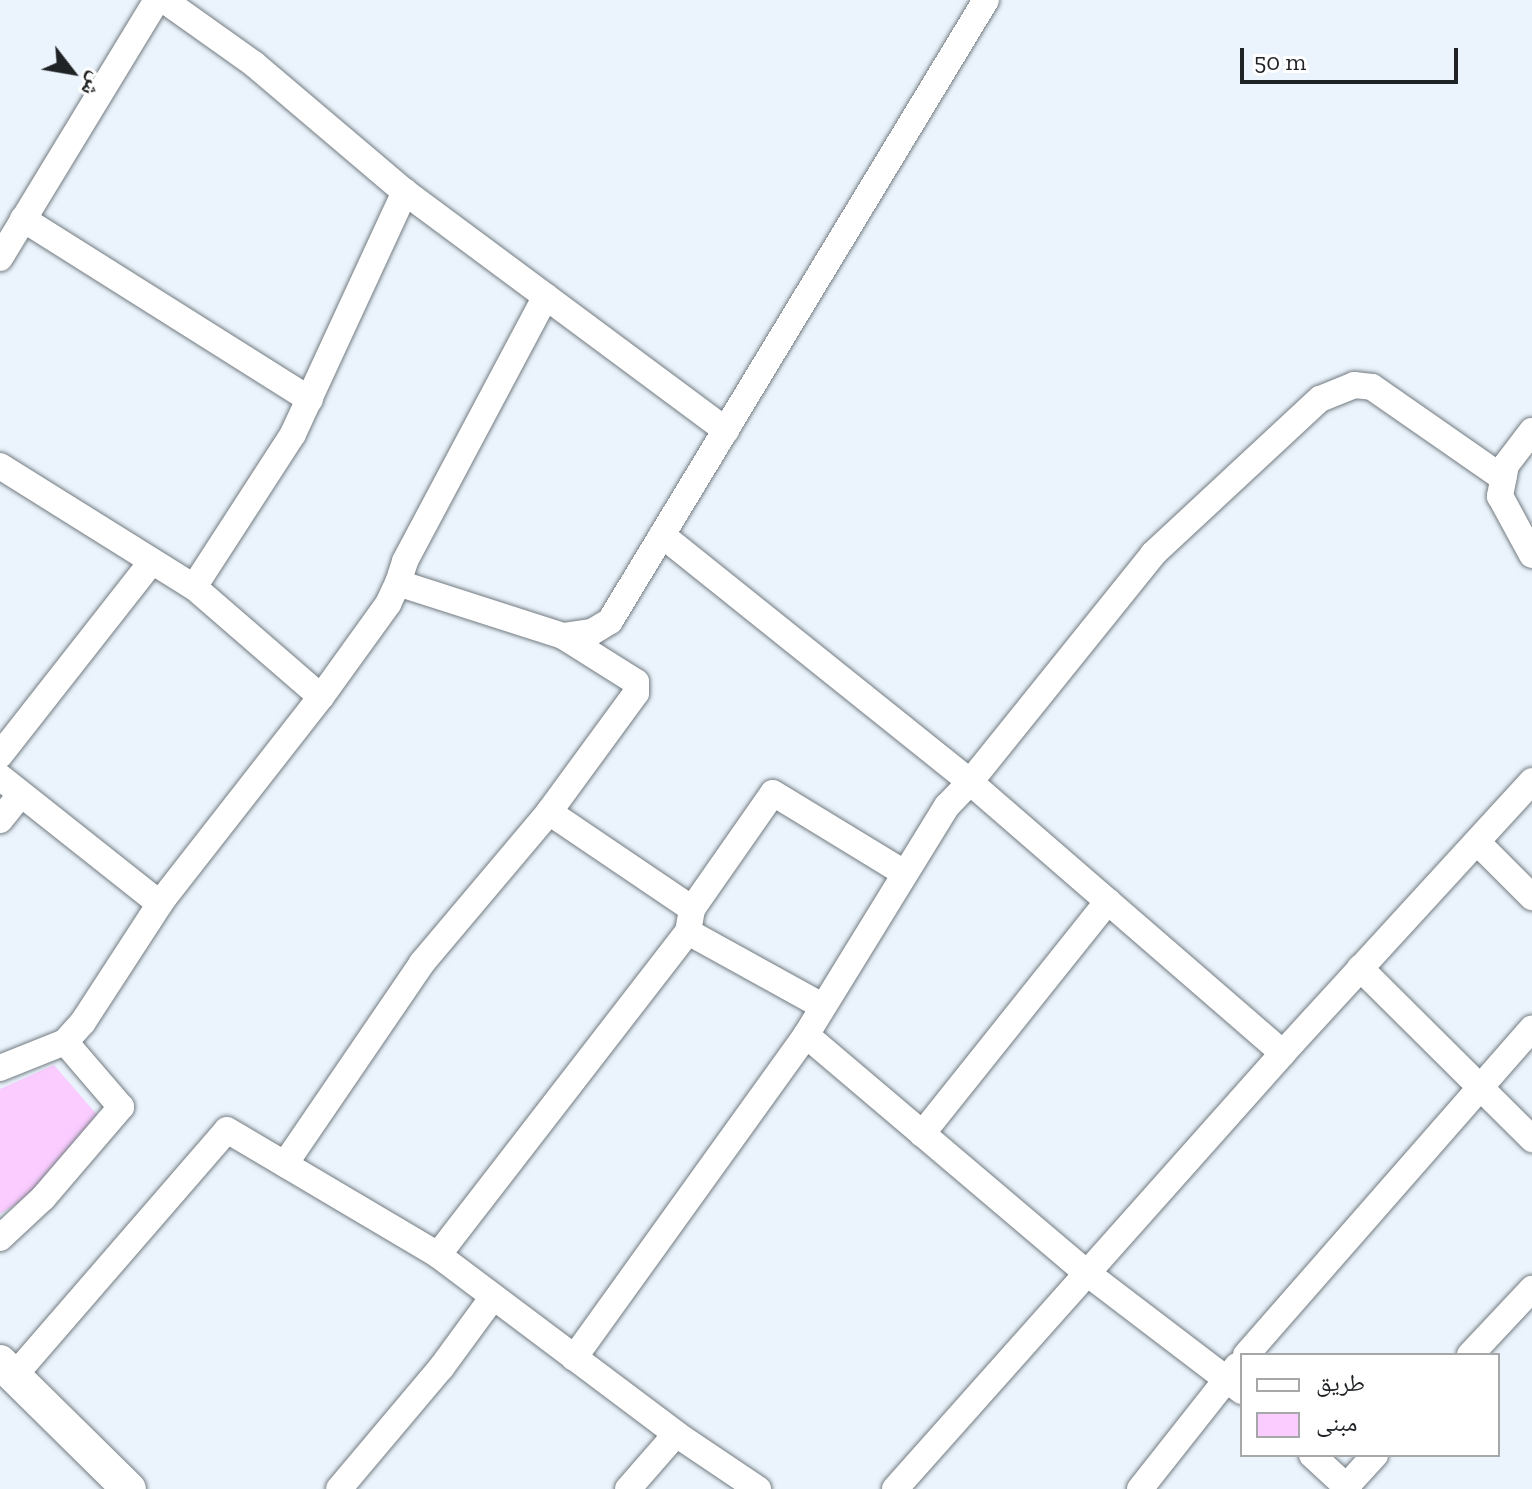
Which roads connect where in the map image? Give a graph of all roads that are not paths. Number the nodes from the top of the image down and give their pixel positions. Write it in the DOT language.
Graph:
graph roads {
  1 [pos="157,0"];
  2 [pos="164,0"];
  3 [pos="986,0"];
  4 [pos="405,192"];
  5 [pos="23,219"];
  6 [pos="0,258"];
  7 [pos="546,296"];
  8 [pos="310,400"];
  9 [pos="726,430"];
  10 [pos="1532,431"];
  11 [pos="0,466"];
  12 [pos="1503,478"];
  13 [pos="662,535"];
  14 [pos="1532,555"];
  15 [pos="152,561"];
  16 [pos="398,583"];
  17 [pos="194,587"];
  18 [pos="563,636"];
  19 [pos="321,697"];
  20 [pos="0,755"];
  21 [pos="1532,781"];
  22 [pos="970,782"];
  23 [pos="10,785"];
  24 [pos="549,812"];
  25 [pos="0,820"];
  26 [pos="1477,842"];
  27 [pos="904,873"];
  28 [pos="1532,897"];
  29 [pos="1108,901"];
  30 [pos="160,904"];
  31 [pos="690,920"];
  32 [pos="1360,968"];
  33 [pos="822,1006"];
  34 [pos="1532,1028"];
  35 [pos="806,1035"];
  36 [pos="65,1042"];
  37 [pos="1283,1053"];
  38 [pos="0,1068"];
  39 [pos="1479,1085"];
  40 [pos="922,1134"];
  41 [pos="1532,1139"];
  42 [pos="285,1164"];
  43 [pos="0,1238"];
  44 [pos="438,1255"];
  45 [pos="1087,1273"];
  46 [pos="1532,1289"];
  47 [pos="493,1297"];
  48 [pos="1248,1353"];
  49 [pos="1472,1353"];
  50 [pos="574,1358"];
  51 [pos="7,1369"];
  52 [pos="1237,1376"];
  53 [pos="676,1434"];
  54 [pos="1314,1457"];
  55 [pos="1373,1457"];
  56 [pos="1346,1488"];
  57 [pos="129,1489"];
  58 [pos="339,1489"];
  59 [pos="628,1489"];
  60 [pos="758,1489"];
  61 [pos="895,1489"];
  62 [pos="1140,1489"];
  1 -- 5 [label="street"];
  2 -- 4 [label="street"];
  3 -- 9 [label="street"];
  4 -- 7 [label="street"];
  4 -- 8 [label="street"];
  5 -- 6 [label="street"];
  5 -- 8 [label="street"];
  7 -- 9 [label="street"];
  7 -- 16 [label="street"];
  8 -- 17 [label="street"];
  9 -- 13 [label="street"];
  10 -- 12 [label="street"];
  11 -- 15 [label="street"];
  12 -- 14 [label="street"];
  12 -- 22 [label="street"];
  13 -- 18 [label="street"];
  13 -- 22 [label="street"];
  15 -- 17 [label="street"];
  15 -- 20 [label="street"];
  16 -- 18 [label="street"];
  16 -- 19 [label="street"];
  17 -- 19 [label="street"];
  18 -- 24 [label="street"];
  19 -- 30 [label="street"];
  21 -- 26 [label="street"];
  22 -- 27 [label="street"];
  22 -- 29 [label="street"];
  23 -- 25 [label="street"];
  23 -- 30 [label="street"];
  24 -- 31 [label="street"];
  24 -- 42 [label="street"];
  26 -- 28 [label="street"];
  26 -- 32 [label="street"];
  27 -- 31 [label="street"];
  27 -- 33 [label="street"];
  29 -- 37 [label="street"];
  29 -- 40 [label="street"];
  30 -- 36 [label="street"];
  31 -- 33 [label="street"];
  31 -- 44 [label="street"];
  32 -- 37 [label="street"];
  32 -- 39 [label="street"];
  33 -- 35 [label="street"];
  34 -- 39 [label="street"];
  35 -- 40 [label="street"];
  35 -- 50 [label="street"];
  36 -- 38 [label="street"];
  36 -- 43 [label="street"];
  37 -- 45 [label="street"];
  39 -- 41 [label="street"];
  39 -- 48 [label="street"];
  40 -- 45 [label="street"];
  42 -- 44 [label="street"];
  42 -- 51 [label="street"];
  44 -- 47 [label="street"];
  45 -- 52 [label="street"];
  45 -- 61 [label="street"];
  46 -- 49 [label="street"];
  47 -- 50 [label="street"];
  47 -- 58 [label="street"];
  50 -- 53 [label="street"];
  51 -- 57 [label="street"];
  52 -- 62 [label="street"];
  53 -- 59 [label="street"];
  53 -- 60 [label="street"];
  54 -- 56 [label="street"];
  55 -- 56 [label="street"];
}
